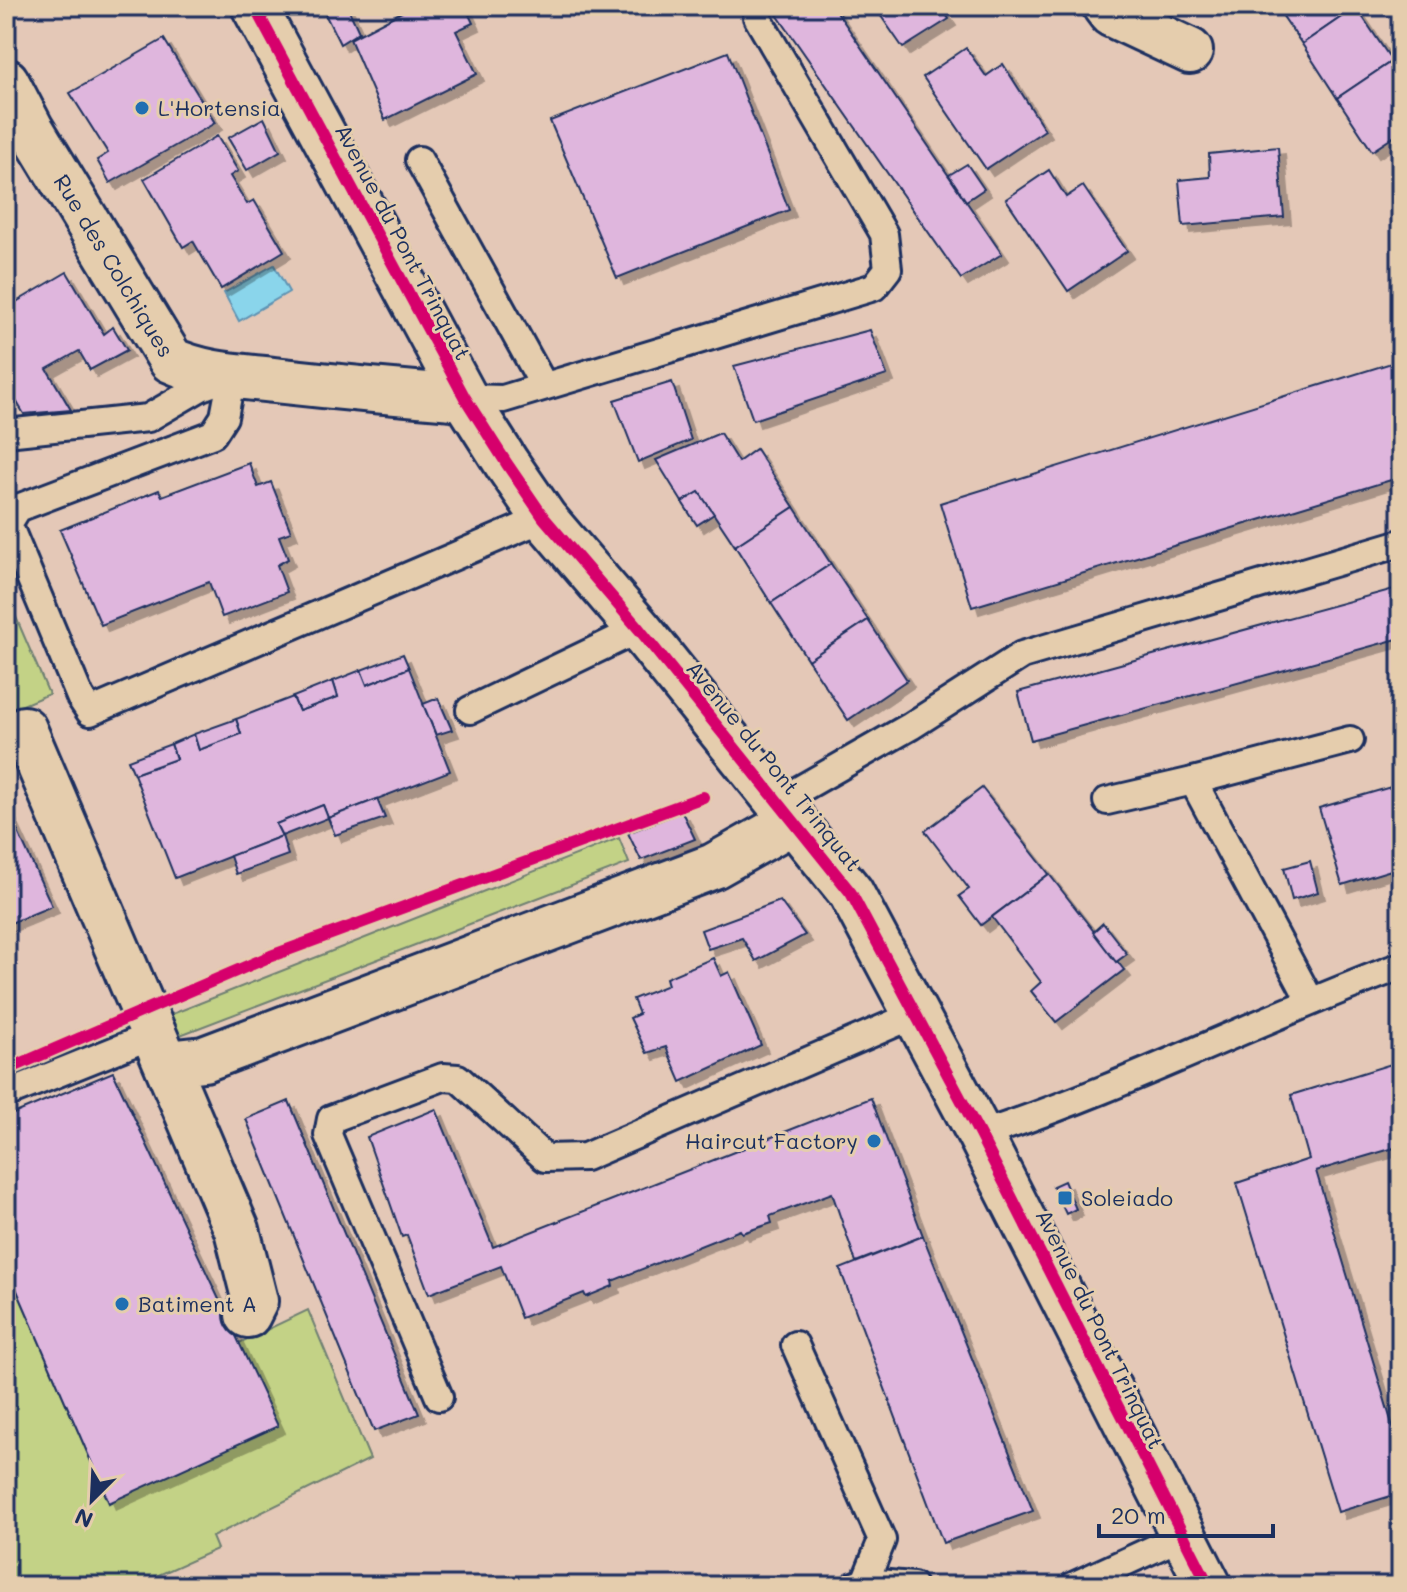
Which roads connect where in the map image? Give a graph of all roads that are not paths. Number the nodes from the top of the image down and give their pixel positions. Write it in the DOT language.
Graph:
graph roads {
  1 [pos="254,6"];
  2 [pos="1105,6"];
  3 [pos="757,17"];
  4 [pos="1190,51"];
  5 [pos="6,81"];
  6 [pos="18,137"];
  7 [pos="419,160"];
  8 [pos="232,375"];
  9 [pos="543,384"];
  10 [pos="465,398"];
  11 [pos="6,433"];
  12 [pos="544,518"];
  13 [pos="1401,543"];
  14 [pos="639,629"];
  15 [pos="470,710"];
  16 [pos="24,729"];
  17 [pos="1350,740"];
  18 [pos="1193,781"];
  19 [pos="1107,801"];
  20 [pos="784,812"];
  21 [pos="1401,966"];
  22 [pos="1310,1000"];
  23 [pos="914,1015"];
  24 [pos="160,1049"];
  25 [pos="6,1094"];
  26 [pos="980,1135"];
  27 [pos="248,1315"];
  28 [pos="795,1345"];
  29 [pos="439,1397"];
  30 [pos="1182,1536"];
  31 [pos="859,1584"];
  32 [pos="913,1586"];
  33 [pos="1073,1586"];
  34 [pos="1209,1586"];
  1 -- 10 [label="street, Avenue du Pont Trinquat"];
  2 -- 4 [label="street"];
  3 -- 9 [label="lane"];
  5 -- 6 [label="street, Rue des Colchiques"];
  6 -- 8 [label="street, Rue des Colchiques"];
  7 -- 9 [label="lane"];
  8 -- 10 [label="street, Rue des Colchiques"];
  8 -- 11 [label="lane"];
  8 -- 12 [label="lane"];
  9 -- 10 [label="lane"];
  10 -- 12 [label="street, Avenue du Pont Trinquat"];
  12 -- 14 [label="street, Avenue du Pont Trinquat"];
  13 -- 20 [label="lane"];
  14 -- 15 [label="lane"];
  14 -- 20 [label="street, Avenue du Pont Trinquat"];
  16 -- 24 [label="street"];
  17 -- 18 [label="lane"];
  18 -- 19 [label="lane"];
  18 -- 22 [label="lane"];
  20 -- 23 [label="street, Avenue du Pont Trinquat"];
  20 -- 24 [label="street"];
  21 -- 22 [label="lane"];
  22 -- 26 [label="lane"];
  23 -- 26 [label="street, Avenue du Pont Trinquat"];
  23 -- 29 [label="lane"];
  24 -- 25 [label="lane"];
  24 -- 27 [label="street"];
  26 -- 30 [label="street, Avenue du Pont Trinquat"];
  28 -- 31 [label="lane"];
  30 -- 33 [label="lane"];
  30 -- 34 [label="street, Avenue du Pont Trinquat"];
  31 -- 32 [label="lane"];
}
